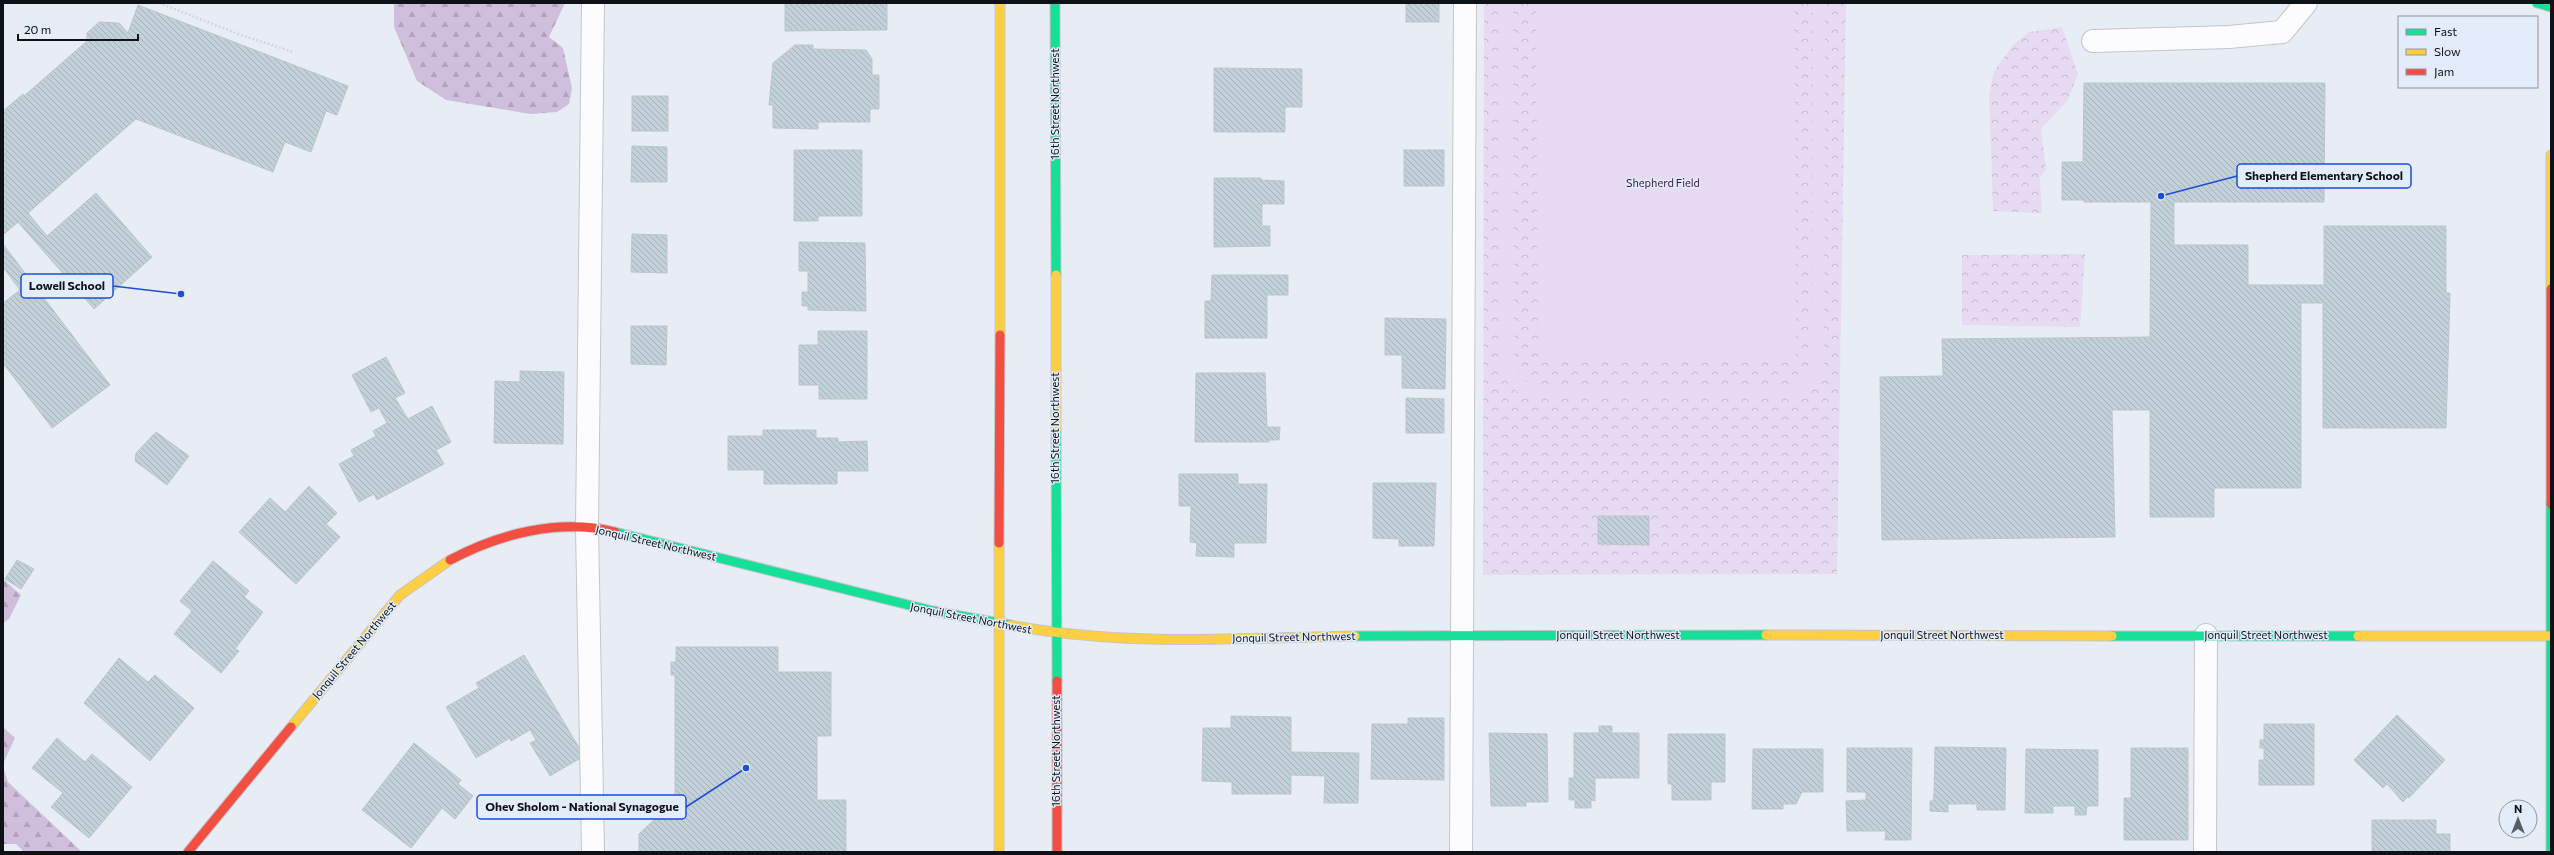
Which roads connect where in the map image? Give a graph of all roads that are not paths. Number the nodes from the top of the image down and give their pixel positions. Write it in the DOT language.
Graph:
graph roads {
  1 [pos="593,3"];
  2 [pos="1000,3"];
  3 [pos="1055,3"];
  4 [pos="1465,3"];
  5 [pos="2306,3"];
  6 [pos="2537,3"];
  7 [pos="2551,7"];
  8 [pos="2093,41"];
  9 [pos="2551,155"];
  10 [pos="2551,334"];
  11 [pos="587,528"];
  12 [pos="1000,624"];
  13 [pos="1055,634"];
  14 [pos="1461,635"];
  15 [pos="2206,635"];
  16 [pos="2551,636"];
  17 [pos="188,852"];
  18 [pos="593,852"];
  19 [pos="999,852"];
  20 [pos="1057,852"];
  21 [pos="1461,852"];
  22 [pos="2205,852"];
  23 [pos="2551,852"];
  1 -- 11 [label="lane"];
  2 -- 12 [label="street"];
  3 -- 13 [label="street, 16th Street Northwest"];
  4 -- 14 [label="lane"];
  5 -- 8 [label="lane"];
  6 -- 7 [label="street"];
  9 -- 10 [label="street"];
  10 -- 16 [label="street"];
  11 -- 12 [label="street, Jonquil Street Northwest"];
  11 -- 17 [label="street, Jonquil Street Northwest"];
  11 -- 18 [label="lane"];
  12 -- 13 [label="street, Jonquil Street Northwest"];
  12 -- 19 [label="street"];
  13 -- 14 [label="street, Jonquil Street Northwest"];
  13 -- 20 [label="street, 16th Street Northwest"];
  14 -- 15 [label="street, Jonquil Street Northwest"];
  14 -- 21 [label="lane"];
  15 -- 16 [label="street, Jonquil Street Northwest"];
  15 -- 22 [label="lane"];
  16 -- 23 [label="street"];
}
